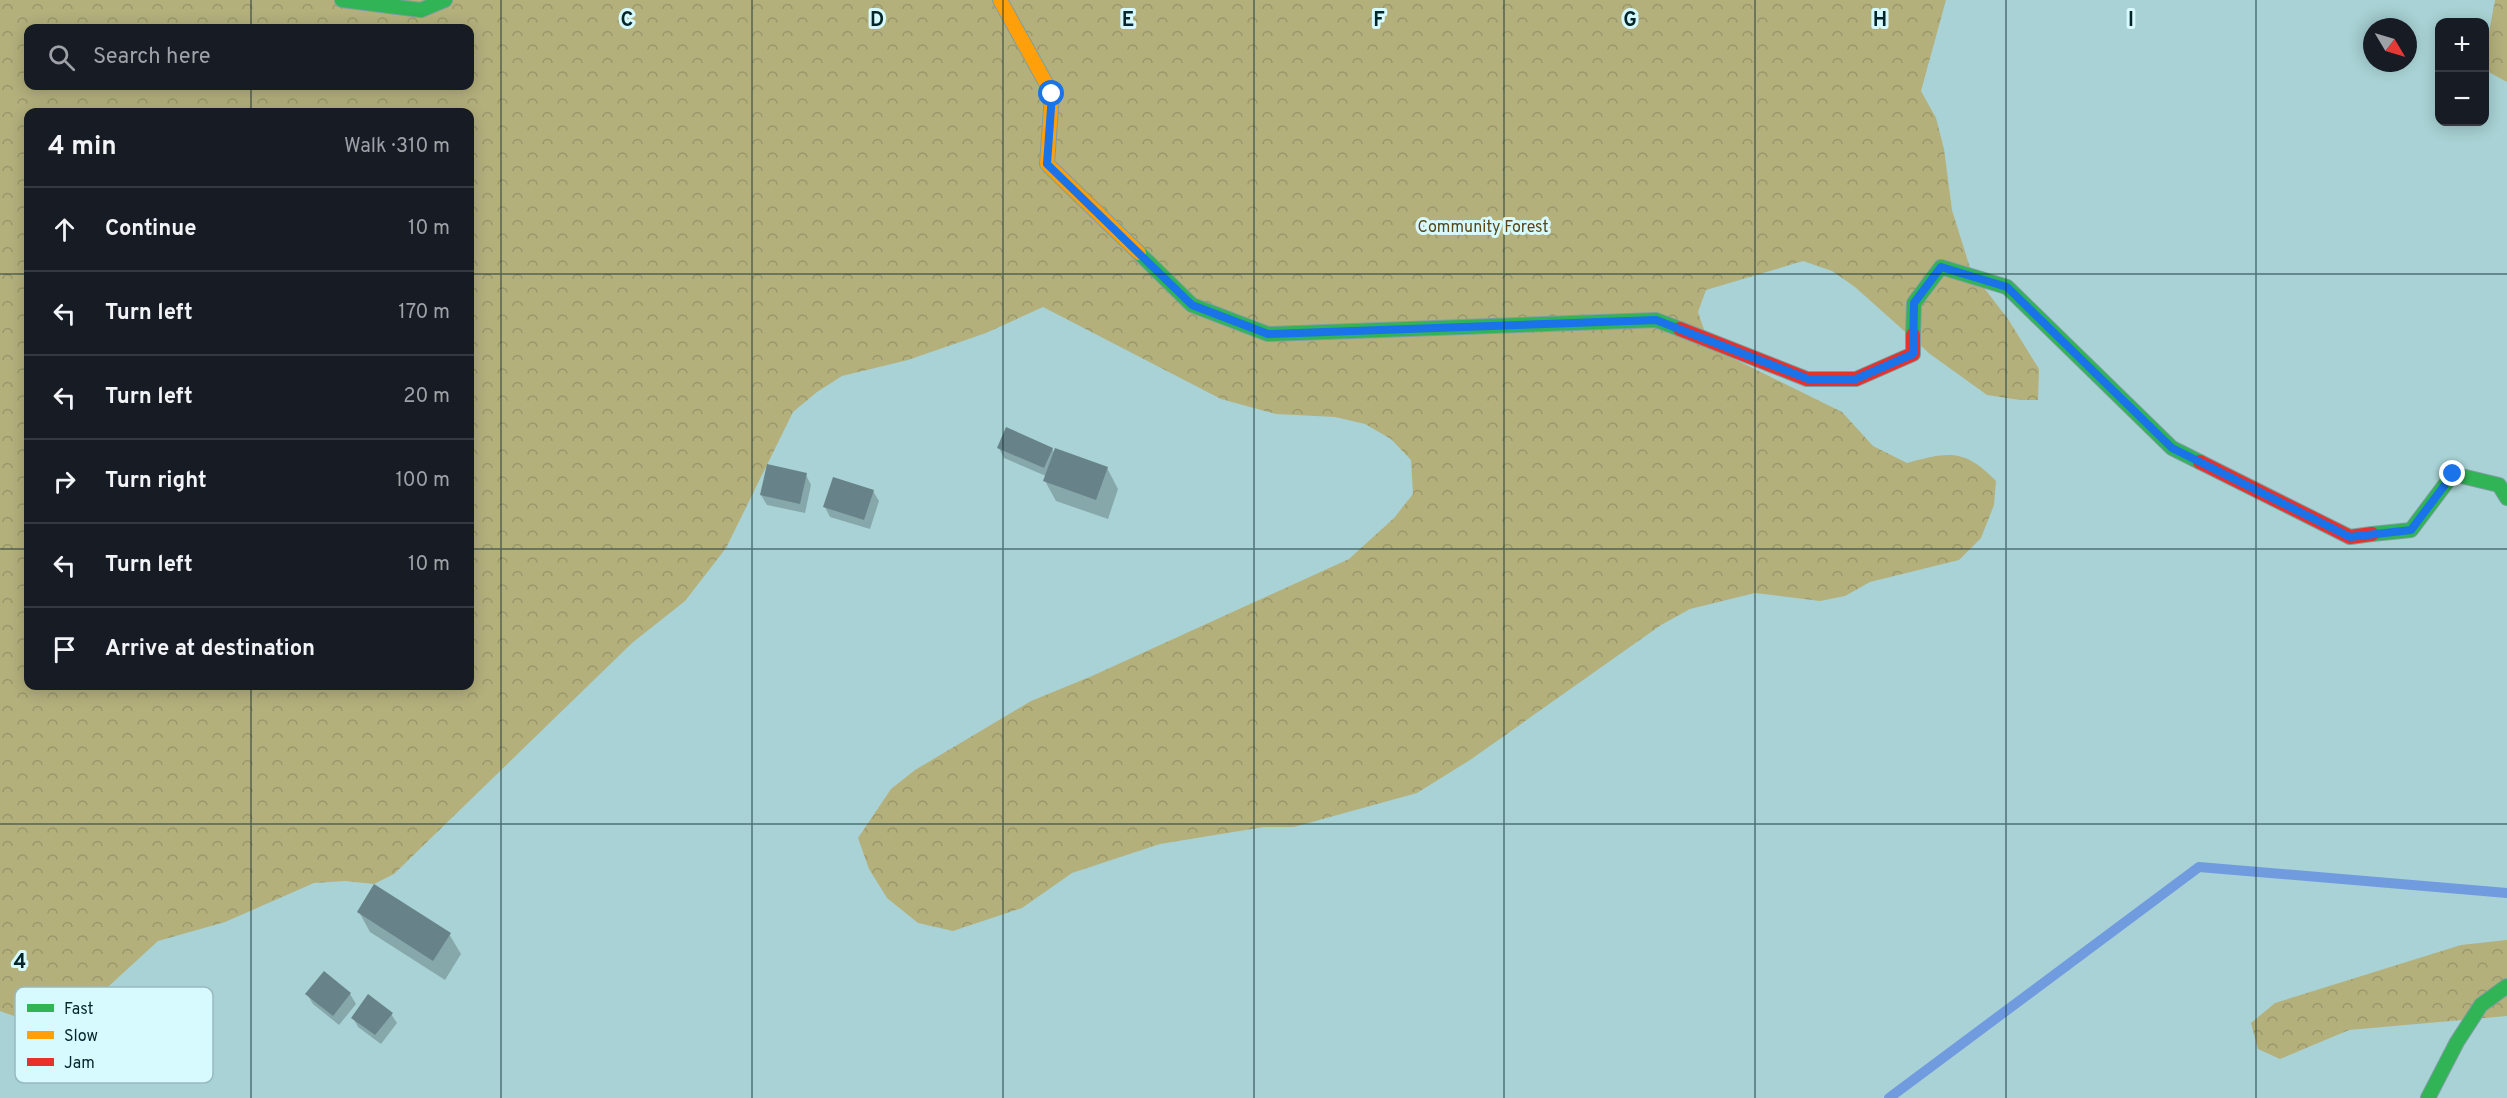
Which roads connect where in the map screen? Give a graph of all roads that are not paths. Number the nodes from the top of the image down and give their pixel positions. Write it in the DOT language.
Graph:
graph roads {
  1 [pos="342,0"];
  2 [pos="446,0"];
  3 [pos="1000,0"];
  4 [pos="2507,498"];
  5 [pos="2507,986"];
  6 [pos="2428,1098"];
  1 -- 2 [label="street"];
  3 -- 4 [label="street"];
  5 -- 6 [label="street"];
}
